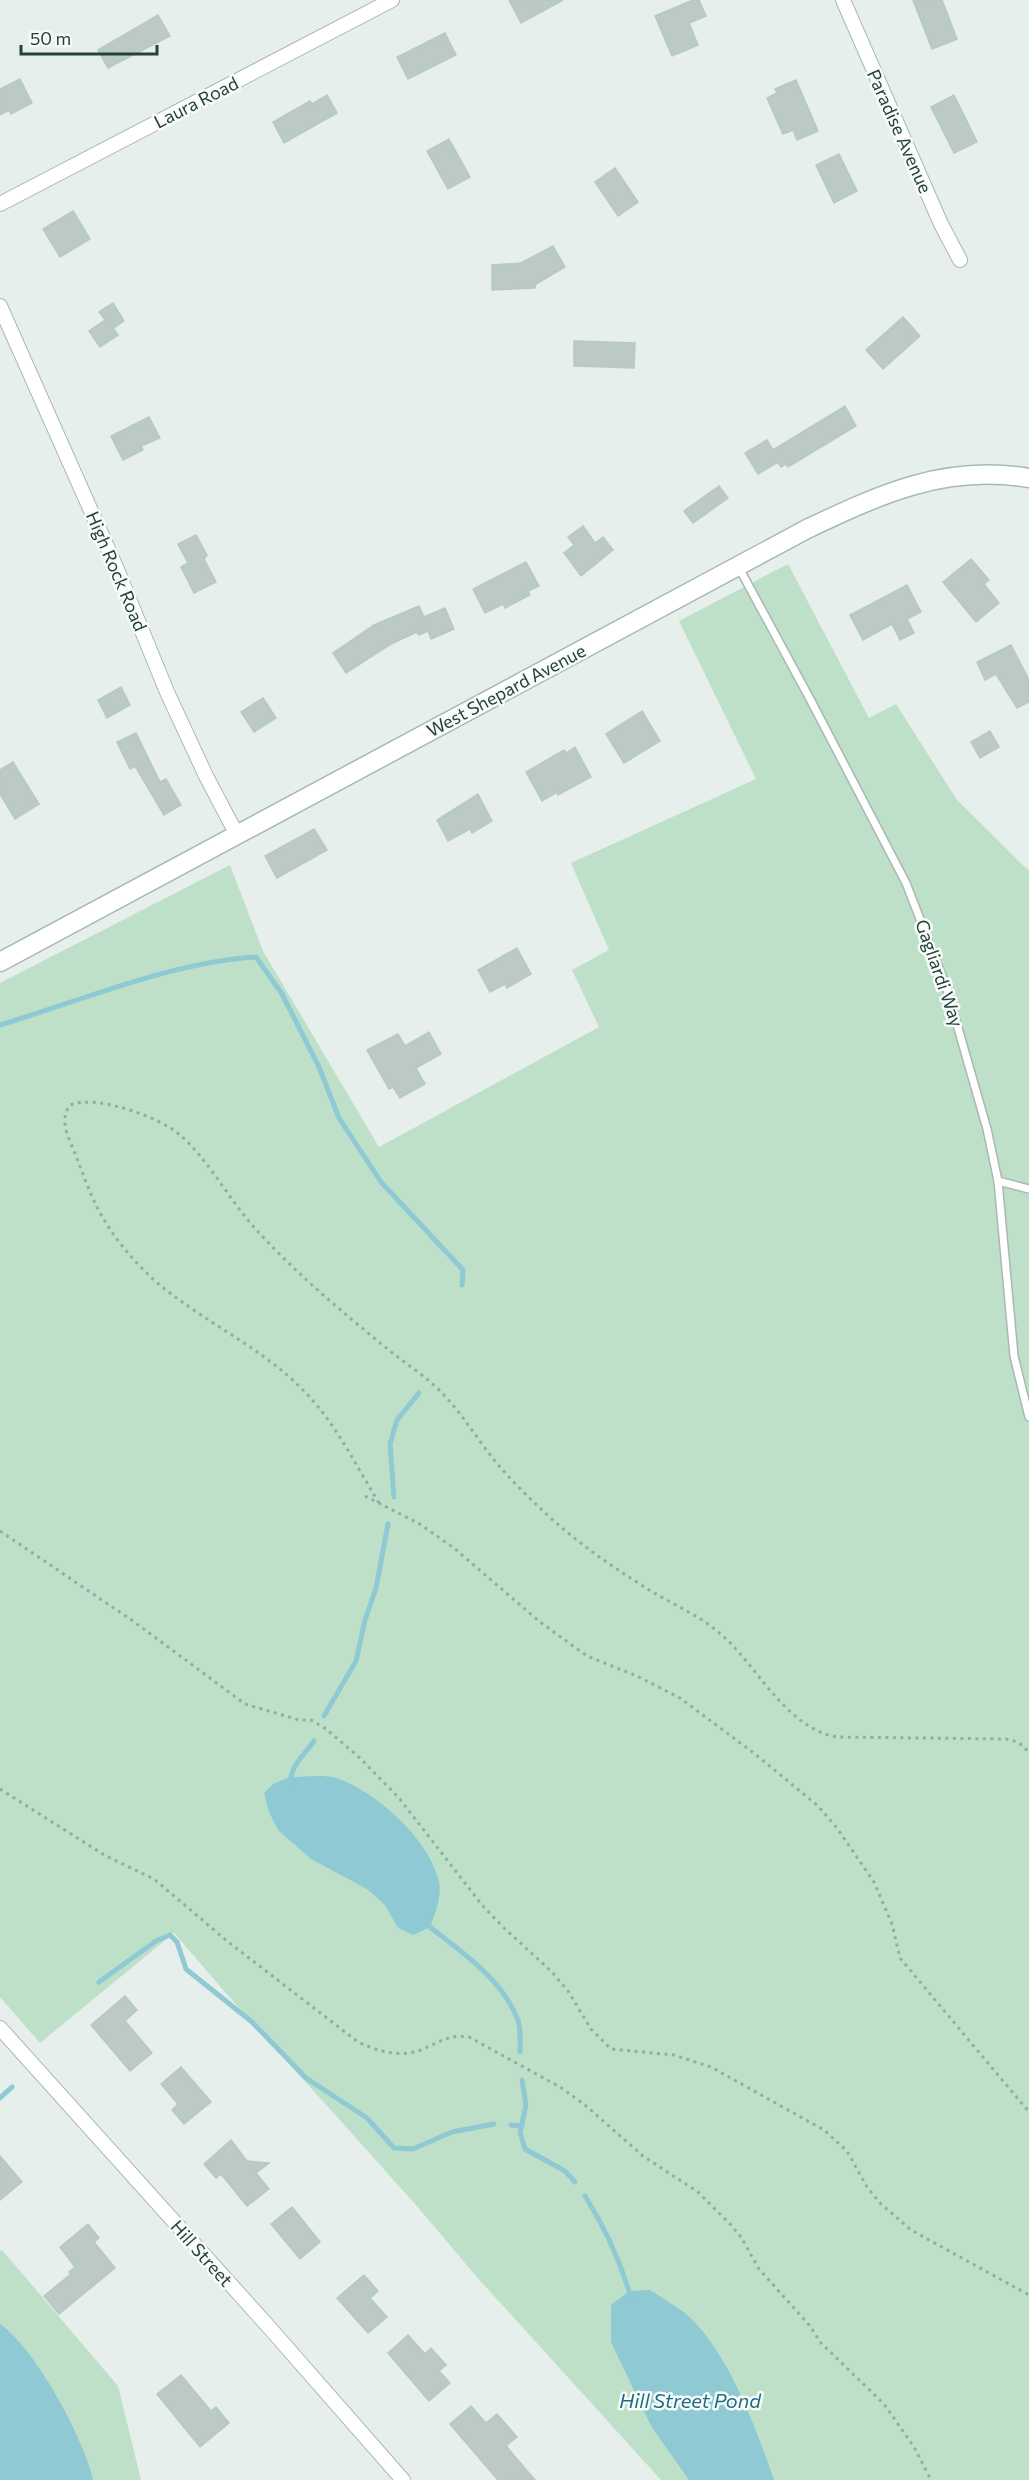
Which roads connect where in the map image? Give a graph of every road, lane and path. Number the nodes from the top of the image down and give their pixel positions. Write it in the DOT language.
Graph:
graph roads {
  1 [pos="392,0"];
  2 [pos="843,0"];
  3 [pos="0,204"];
  4 [pos="960,260"];
  5 [pos="0,306"];
  6 [pos="1029,477"];
  7 [pos="738,566"];
  8 [pos="237,834"];
  9 [pos="0,962"];
  10 [pos="998,1181"];
  11 [pos="1029,1189"];
  12 [pos="1029,1417"];
  13 [pos="365,1496"];
  14 [pos="379,1503"];
  15 [pos="0,1531"];
  16 [pos="1029,1752"];
  17 [pos="0,1789"];
  18 [pos="0,2028"];
  19 [pos="1029,2112"];
  20 [pos="1029,2295"];
  21 [pos="403,2480"];
  22 [pos="931,2480"];
  1 -- 3 [label="street, Laura Road"];
  2 -- 4 [label="street, Paradise Avenue"];
  5 -- 8 [label="street, High Rock Road"];
  6 -- 7 [label="street, West Shepard Avenue"];
  7 -- 8 [label="street, West Shepard Avenue"];
  7 -- 10 [label="lane, Gagliardi Way"];
  8 -- 9 [label="street, West Shepard Avenue"];
  10 -- 11 [label="lane"];
  10 -- 12 [label="lane, Gagliardi Way"];
  13 -- 14 [label="path"];
  14 -- 16 [label="path"];
  14 -- 19 [label="path"];
  15 -- 20 [label="path"];
  17 -- 22 [label="path"];
  18 -- 21 [label="street, Hill Street"];
}
